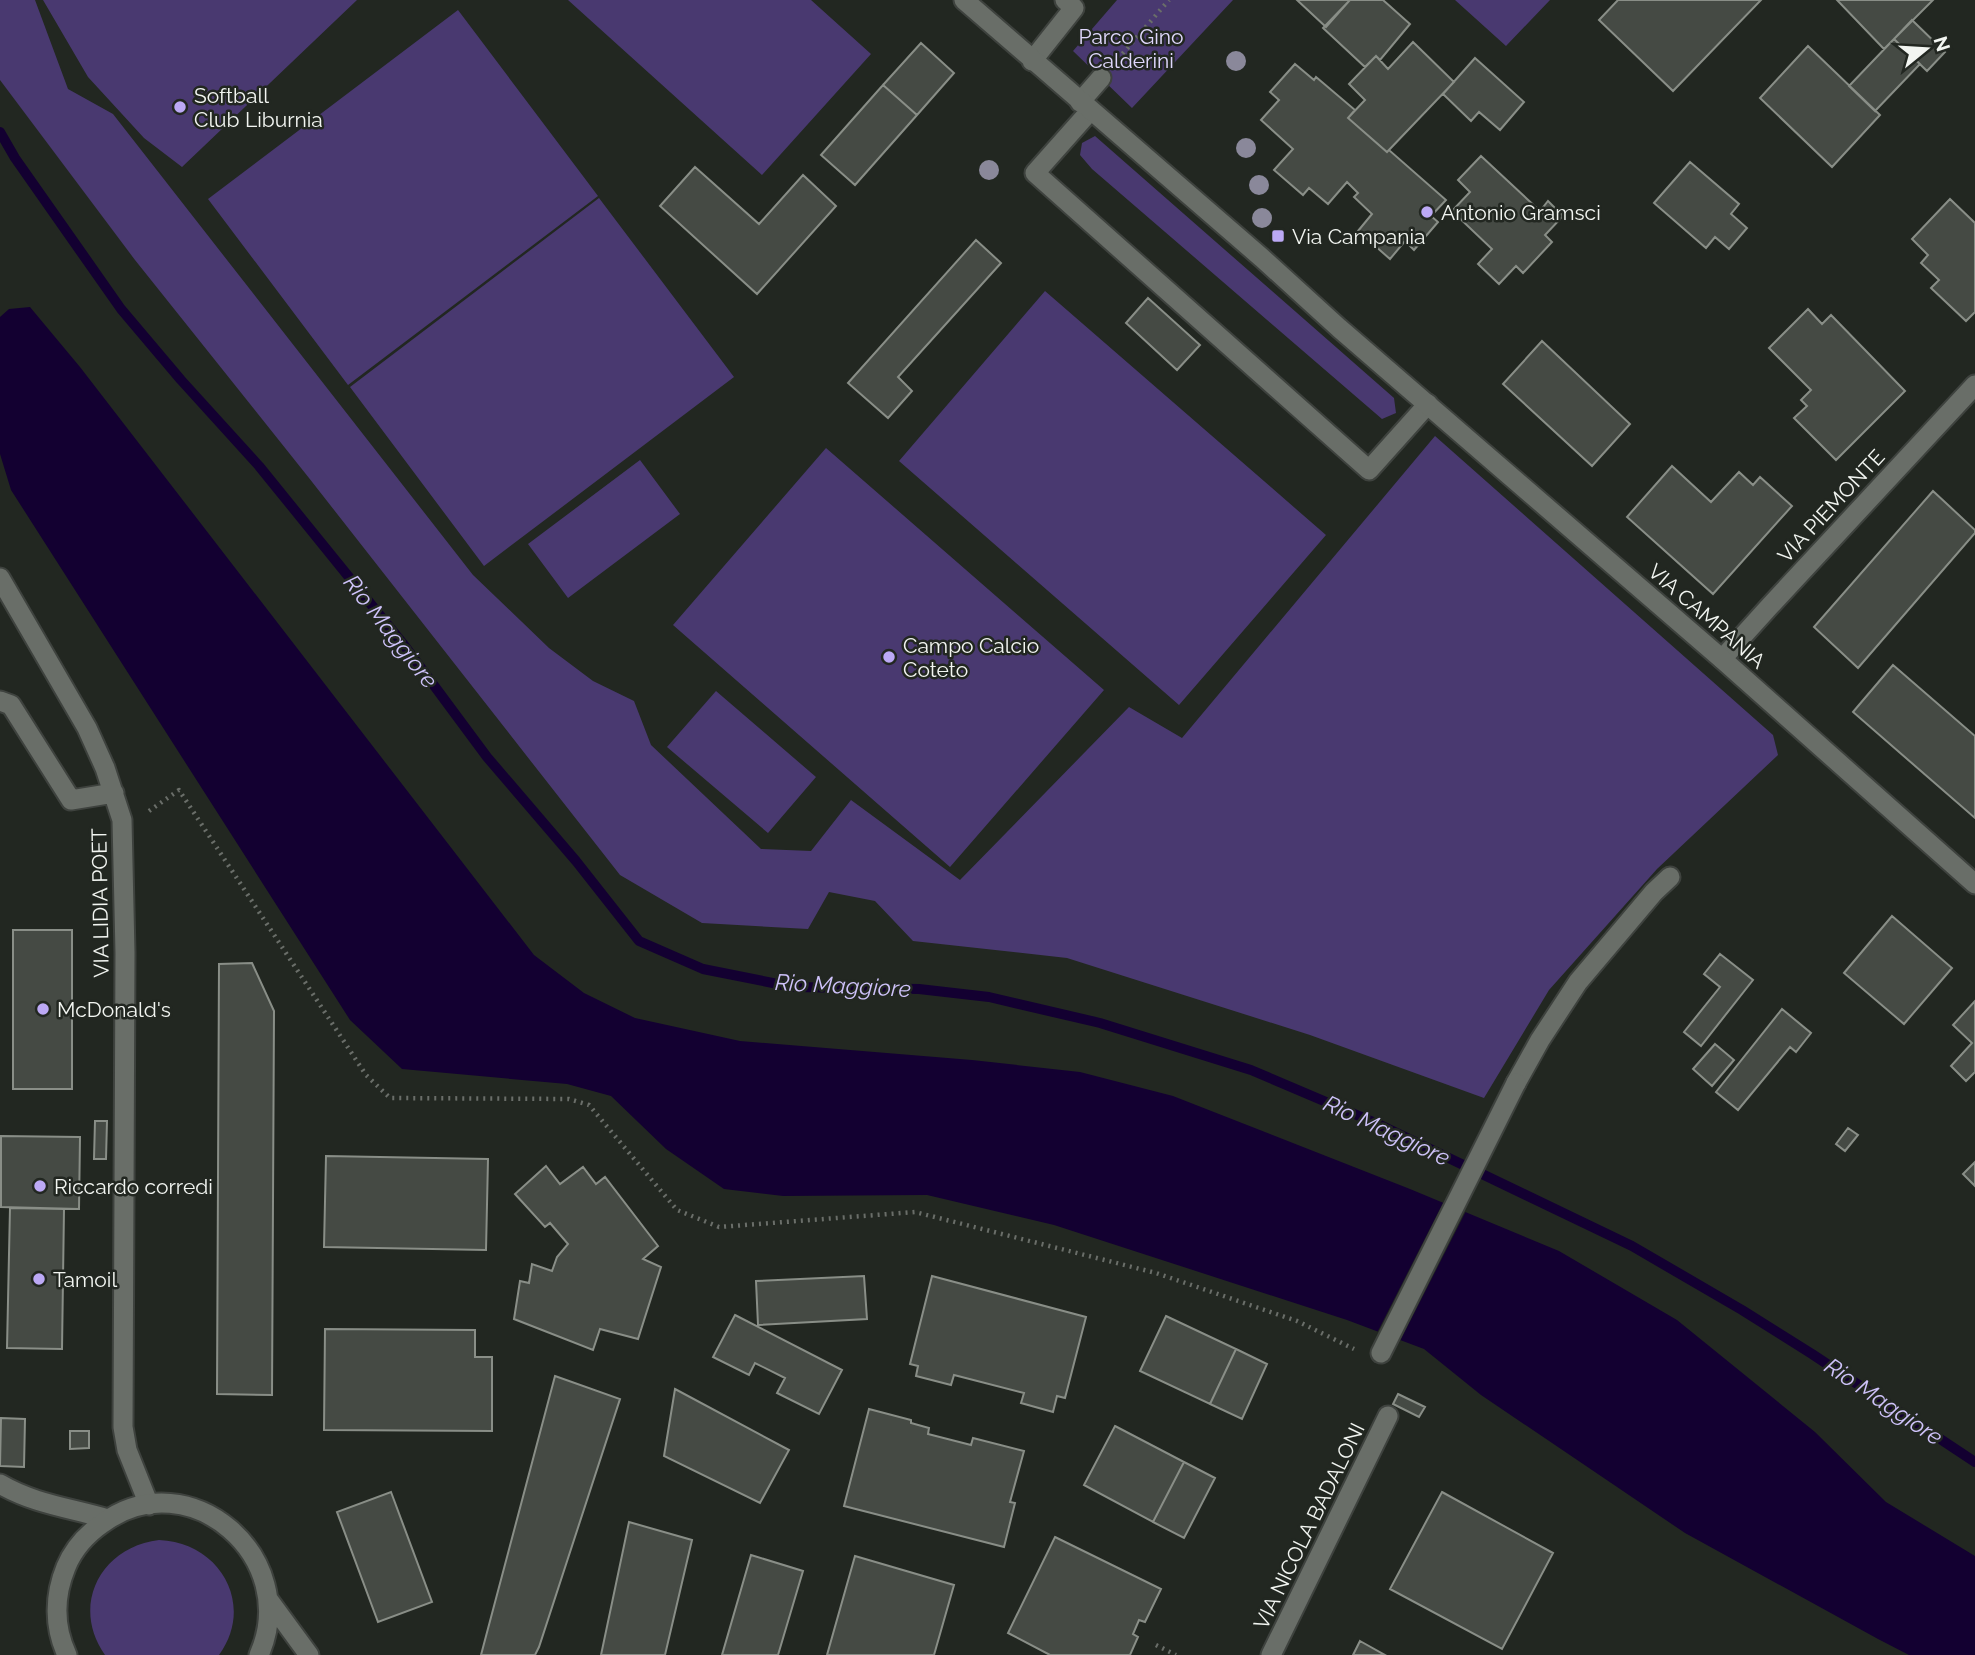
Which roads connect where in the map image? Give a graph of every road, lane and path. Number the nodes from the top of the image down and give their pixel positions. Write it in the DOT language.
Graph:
graph roads {
  1 [pos="964,0"];
  2 [pos="1065,0"];
  3 [pos="1169,0"];
  4 [pos="1032,61"];
  5 [pos="1101,78"];
  6 [pos="1085,106"];
  7 [pos="1975,385"];
  8 [pos="1428,404"];
  9 [pos="0,578"];
  10 [pos="1722,659"];
  11 [pos="0,701"];
  12 [pos="114,793"];
  13 [pos="143,815"];
  14 [pos="1670,877"];
  15 [pos="1975,884"];
  16 [pos="1333,1339"];
  17 [pos="1381,1353"];
  18 [pos="1388,1416"];
  19 [pos="0,1484"];
  20 [pos="149,1505"];
  21 [pos="108,1519"];
  22 [pos="268,1599"];
  23 [pos="1156,1645"];
  24 [pos="67,1655"];
  25 [pos="259,1655"];
  26 [pos="309,1655"];
  27 [pos="1176,1655"];
  28 [pos="1271,1655"];
  1 -- 4 [label="street, VIA CAMPANIA"];
  2 -- 4 [label="street"];
  3 -- 5 [label="path"];
  4 -- 6 [label="street, VIA CAMPANIA"];
  5 -- 6 [label="street"];
  6 -- 8 [label="street, VIA CAMPANIA"];
  6 -- 8 [label="street"];
  7 -- 10 [label="street, VIA PIEMONTE"];
  8 -- 10 [label="street, VIA CAMPANIA"];
  9 -- 12 [label="street, VIA LIDIA POET"];
  10 -- 15 [label="street, VIA CAMPANIA"];
  11 -- 12 [label="street"];
  12 -- 20 [label="street, VIA LIDIA POET"];
  13 -- 16 [label="path"];
  14 -- 17 [label="street"];
  18 -- 28 [label="street, VIA NICOLA BADALONI"];
  19 -- 21 [label="street"];
  20 -- 21 [label="street"];
  20 -- 22 [label="street"];
  21 -- 24 [label="street"];
  22 -- 25 [label="street"];
  22 -- 26 [label="street"];
  23 -- 27 [label="path"];
}
